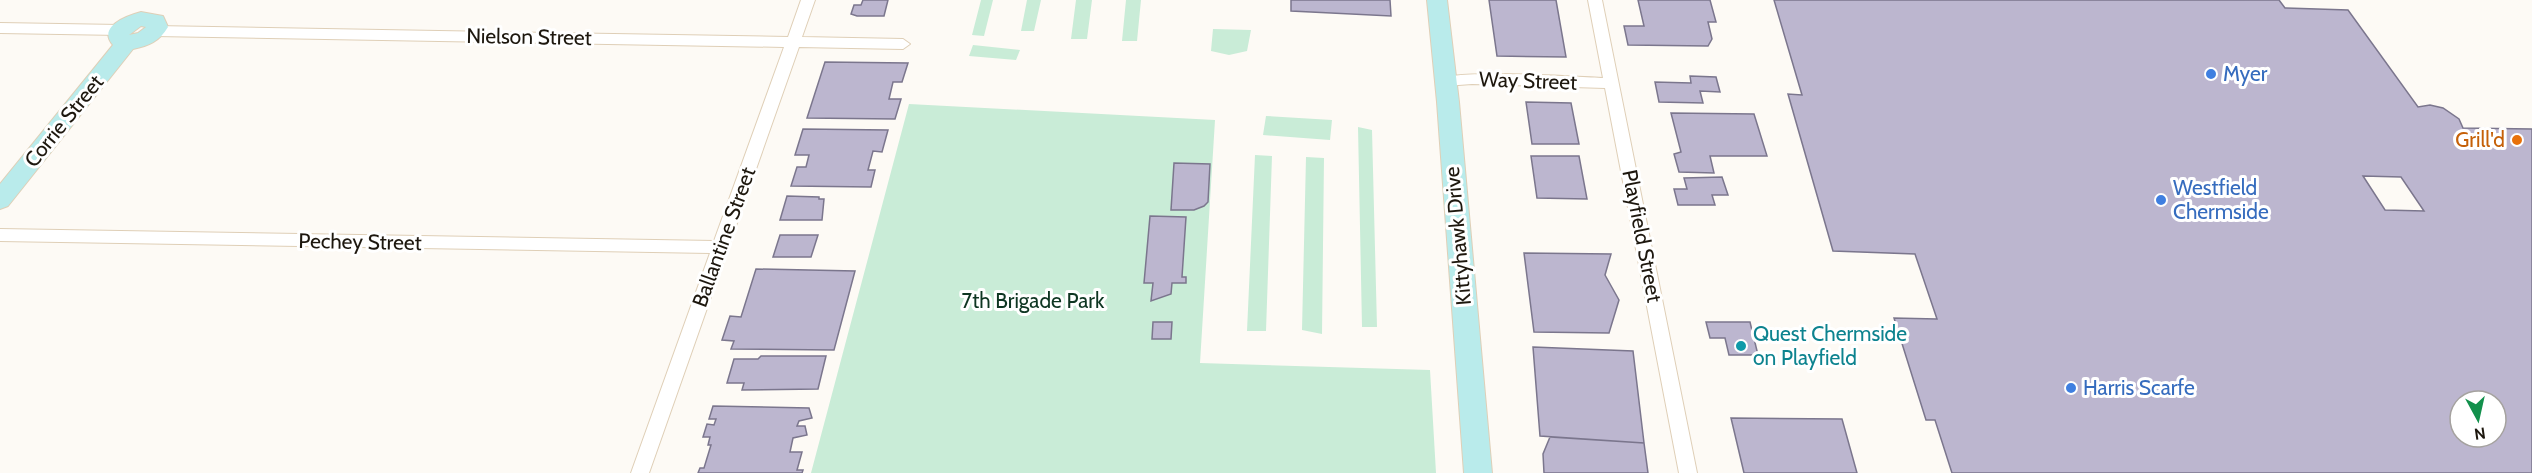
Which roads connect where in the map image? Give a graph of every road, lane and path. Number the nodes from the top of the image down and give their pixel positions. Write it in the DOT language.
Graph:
graph roads {
  1 [pos="162,0"];
  2 [pos="808,0"];
  3 [pos="1437,0"];
  4 [pos="1595,0"];
  5 [pos="151,25"];
  6 [pos="0,28"];
  7 [pos="124,36"];
  8 [pos="793,41"];
  9 [pos="903,44"];
  10 [pos="1444,81"];
  11 [pos="1611,83"];
  12 [pos="0,200"];
  13 [pos="0,235"];
  14 [pos="720,247"];
  15 [pos="640,473"];
  16 [pos="1478,473"];
  17 [pos="1688,473"];
  1 -- 5 [label="street"];
  2 -- 8 [label="street, Ballantine Street"];
  3 -- 10 [label="street, Kittyhawk Drive"];
  4 -- 11 [label="street, Playfield Street"];
  5 -- 7 [label="street"];
  5 -- 8 [label="street, Nielson Street"];
  6 -- 7 [label="street"];
  7 -- 12 [label="street, Corrie Street"];
  8 -- 9 [label="street, Nielson Street"];
  8 -- 14 [label="street, Ballantine Street"];
  10 -- 11 [label="street, Way Street"];
  10 -- 16 [label="street, Kittyhawk Drive"];
  11 -- 17 [label="street, Playfield Street"];
  13 -- 14 [label="street, Pechey Street"];
  14 -- 15 [label="street, Ballantine Street"];
}
